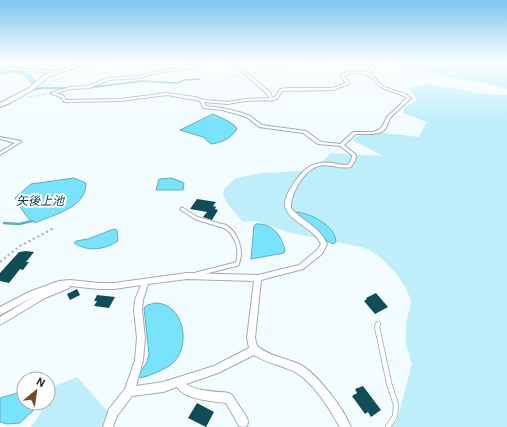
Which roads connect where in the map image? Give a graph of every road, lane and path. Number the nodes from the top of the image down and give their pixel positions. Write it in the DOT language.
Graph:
graph roads {
  1 [pos="39,82"];
  2 [pos="51,82"];
  3 [pos="101,82"];
  4 [pos="256,82"];
  5 [pos="347,82"];
  6 [pos="377,82"];
  7 [pos="30,90"];
  8 [pos="52,93"];
  9 [pos="28,97"];
  10 [pos="202,100"];
  11 [pos="269,100"];
  12 [pos="0,104"];
  13 [pos="0,138"];
  14 [pos="341,145"];
  15 [pos="0,154"];
  16 [pos="182,209"];
  17 [pos="54,228"];
  18 [pos="0,262"];
  19 [pos="194,276"];
  20 [pos="258,278"];
  21 [pos="146,281"];
  22 [pos="78,283"];
  23 [pos="0,311"];
  24 [pos="0,321"];
  25 [pos="378,324"];
  26 [pos="255,350"];
  27 [pos="179,382"];
  28 [pos="129,392"];
  29 [pos="243,422"];
  30 [pos="108,427"];
  31 [pos="346,427"];
  32 [pos="388,427"];
  1 -- 7 [label="main road"];
  2 -- 7 [label="path"];
  3 -- 8 [label="street"];
  4 -- 11 [label="street"];
  5 -- 11 [label="street"];
  6 -- 14 [label="street"];
  7 -- 12 [label="main road"];
  8 -- 9 [label="path"];
  8 -- 10 [label="street"];
  10 -- 11 [label="street"];
  10 -- 14 [label="street"];
  13 -- 15 [label="street"];
  14 -- 20 [label="street"];
  16 -- 19 [label="lane"];
  17 -- 18 [label="path"];
  19 -- 20 [label="street"];
  19 -- 21 [label="street"];
  20 -- 26 [label="street"];
  21 -- 22 [label="street"];
  21 -- 28 [label="street"];
  22 -- 23 [label="street"];
  22 -- 24 [label="street"];
  25 -- 32 [label="lane"];
  26 -- 27 [label="street"];
  26 -- 31 [label="street"];
  27 -- 28 [label="street"];
  27 -- 29 [label="street"];
  28 -- 30 [label="street"];
}
